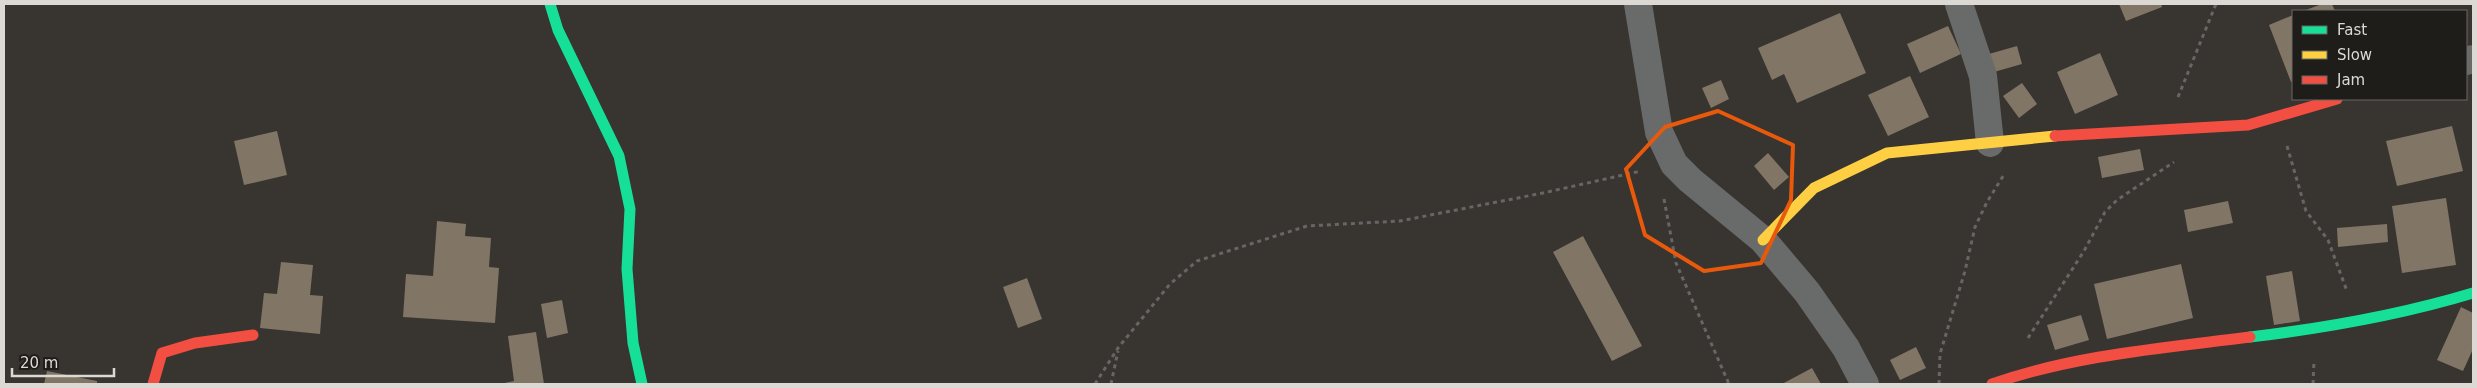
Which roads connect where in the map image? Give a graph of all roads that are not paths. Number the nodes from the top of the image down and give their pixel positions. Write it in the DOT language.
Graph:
graph roads {
  1 [pos="550,4"];
  2 [pos="1638,4"];
  3 [pos="1959,4"];
  4 [pos="2334,100"];
  5 [pos="1990,143"];
  6 [pos="1763,240"];
  7 [pos="2473,293"];
  8 [pos="253,335"];
  9 [pos="153,384"];
  10 [pos="642,384"];
  11 [pos="1865,384"];
  12 [pos="1992,384"];
  1 -- 10 [label="street"];
  2 -- 6 [label="street"];
  3 -- 5 [label="street"];
  4 -- 5 [label="street"];
  5 -- 6 [label="street"];
  6 -- 11 [label="street"];
  7 -- 12 [label="street"];
  8 -- 9 [label="street"];
}
